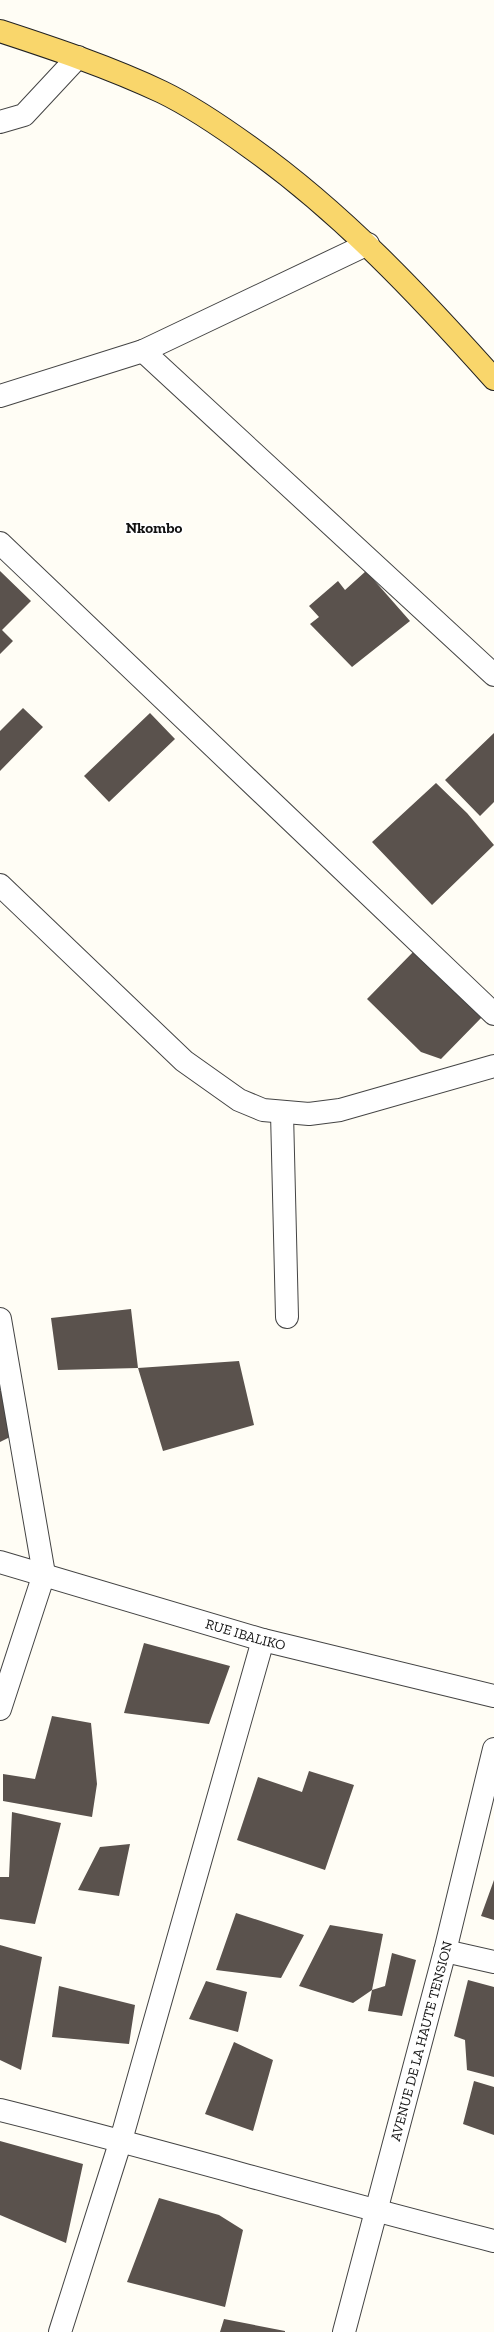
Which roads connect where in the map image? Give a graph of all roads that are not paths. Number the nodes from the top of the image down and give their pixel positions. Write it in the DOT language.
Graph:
graph roads {
  1 [pos="0,31"];
  2 [pos="78,57"];
  3 [pos="0,122"];
  4 [pos="368,244"];
  5 [pos="143,351"];
  6 [pos="494,379"];
  7 [pos="0,396"];
  8 [pos="0,543"];
  9 [pos="494,675"];
  10 [pos="0,885"];
  11 [pos="494,1014"];
  12 [pos="494,1066"];
  13 [pos="282,1113"];
  14 [pos="287,1316"];
  15 [pos="0,1319"];
  16 [pos="0,1562"];
  17 [pos="44,1574"];
  18 [pos="263,1640"];
  19 [pos="494,1696"];
  20 [pos="0,1709"];
  21 [pos="494,1748"];
  22 [pos="445,1951"];
  23 [pos="494,1962"];
  24 [pos="0,2110"];
  25 [pos="121,2140"];
  26 [pos="377,2212"];
  27 [pos="494,2240"];
  28 [pos="60,2332"];
  29 [pos="344,2332"];
  1 -- 2 [label="main road"];
  2 -- 3 [label="street"];
  2 -- 4 [label="main road"];
  4 -- 5 [label="street"];
  4 -- 6 [label="main road"];
  5 -- 7 [label="street"];
  5 -- 9 [label="street"];
  8 -- 11 [label="street"];
  10 -- 13 [label="street"];
  12 -- 13 [label="street"];
  13 -- 14 [label="street"];
  15 -- 17 [label="street"];
  16 -- 17 [label="street, RUE IBALIKO"];
  17 -- 18 [label="street, RUE IBALIKO"];
  17 -- 20 [label="street"];
  18 -- 19 [label="street, RUE IBALIKO"];
  18 -- 25 [label="street"];
  21 -- 22 [label="street, AVENUE DE LA HAUTE TENSION"];
  22 -- 23 [label="street"];
  22 -- 26 [label="street, AVENUE DE LA HAUTE TENSION"];
  24 -- 25 [label="street"];
  25 -- 26 [label="street"];
  25 -- 28 [label="street"];
  26 -- 27 [label="street"];
  26 -- 29 [label="street, AVENUE DE LA HAUTE TENSION"];
}
